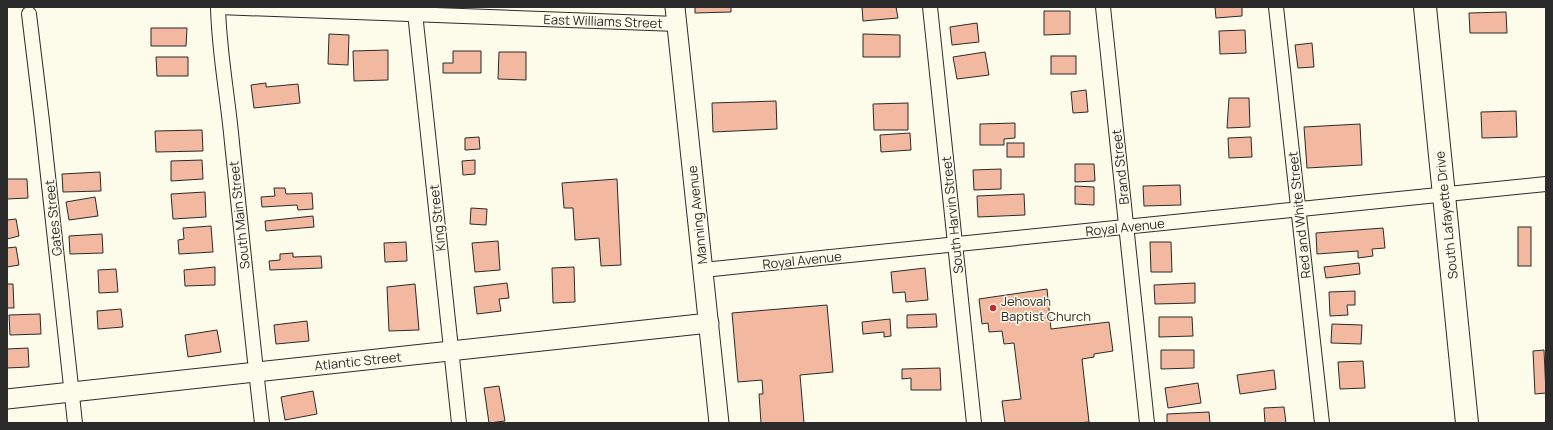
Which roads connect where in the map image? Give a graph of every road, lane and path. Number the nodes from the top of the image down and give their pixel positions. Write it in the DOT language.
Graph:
graph roads {
  1 [pos="218,7"];
  2 [pos="930,7"];
  3 [pos="1103,7"];
  4 [pos="1276,7"];
  5 [pos="1425,7"];
  6 [pos="443,11"];
  7 [pos="416,13"];
  8 [pos="29,14"];
  9 [pos="676,15"];
  10 [pos="1546,184"];
  11 [pos="1444,195"];
  12 [pos="1298,210"];
  13 [pos="1127,227"];
  14 [pos="955,244"];
  15 [pos="703,270"];
  16 [pos="709,323"];
  17 [pos="452,351"];
  18 [pos="256,372"];
  19 [pos="72,393"];
  20 [pos="7,400"];
  21 [pos="75,423"];
  22 [pos="262,423"];
  23 [pos="459,423"];
  24 [pos="719,423"];
  25 [pos="974,423"];
  26 [pos="1147,423"];
  27 [pos="1322,423"];
  28 [pos="1466,423"];
  1 -- 7 [label="street, East Williams Street"];
  1 -- 18 [label="street, South Main Street"];
  2 -- 14 [label="street, South Harvin Street"];
  3 -- 13 [label="street, Brand Street"];
  4 -- 12 [label="street, Red and White Street"];
  5 -- 11 [label="main road, South Lafayette Drive"];
  6 -- 7 [label="street, East Williams Street"];
  6 -- 9 [label="street, East Williams Street"];
  7 -- 17 [label="street, King Street"];
  8 -- 19 [label="street, Gates Street"];
  9 -- 15 [label="street, Manning Avenue"];
  10 -- 11 [label="street, Royal Avenue"];
  11 -- 12 [label="street, Royal Avenue"];
  11 -- 28 [label="main road, South Lafayette Drive"];
  12 -- 13 [label="street, Royal Avenue"];
  12 -- 27 [label="street, Red and White Street"];
  13 -- 14 [label="street, Royal Avenue"];
  13 -- 26 [label="street, Brand Street"];
  14 -- 15 [label="street, Royal Avenue"];
  14 -- 25 [label="street, South Harvin Street"];
  15 -- 16 [label="street, Manning Avenue"];
  16 -- 17 [label="street, Atlantic Street"];
  16 -- 24 [label="street, Manning Avenue"];
  17 -- 18 [label="street, Atlantic Street"];
  17 -- 23 [label="street, King Street"];
  18 -- 19 [label="street, Atlantic Street"];
  18 -- 22 [label="street, South Main Street"];
  19 -- 20 [label="street, Atlantic Street"];
  19 -- 21 [label="street, Gates Street"];
}
